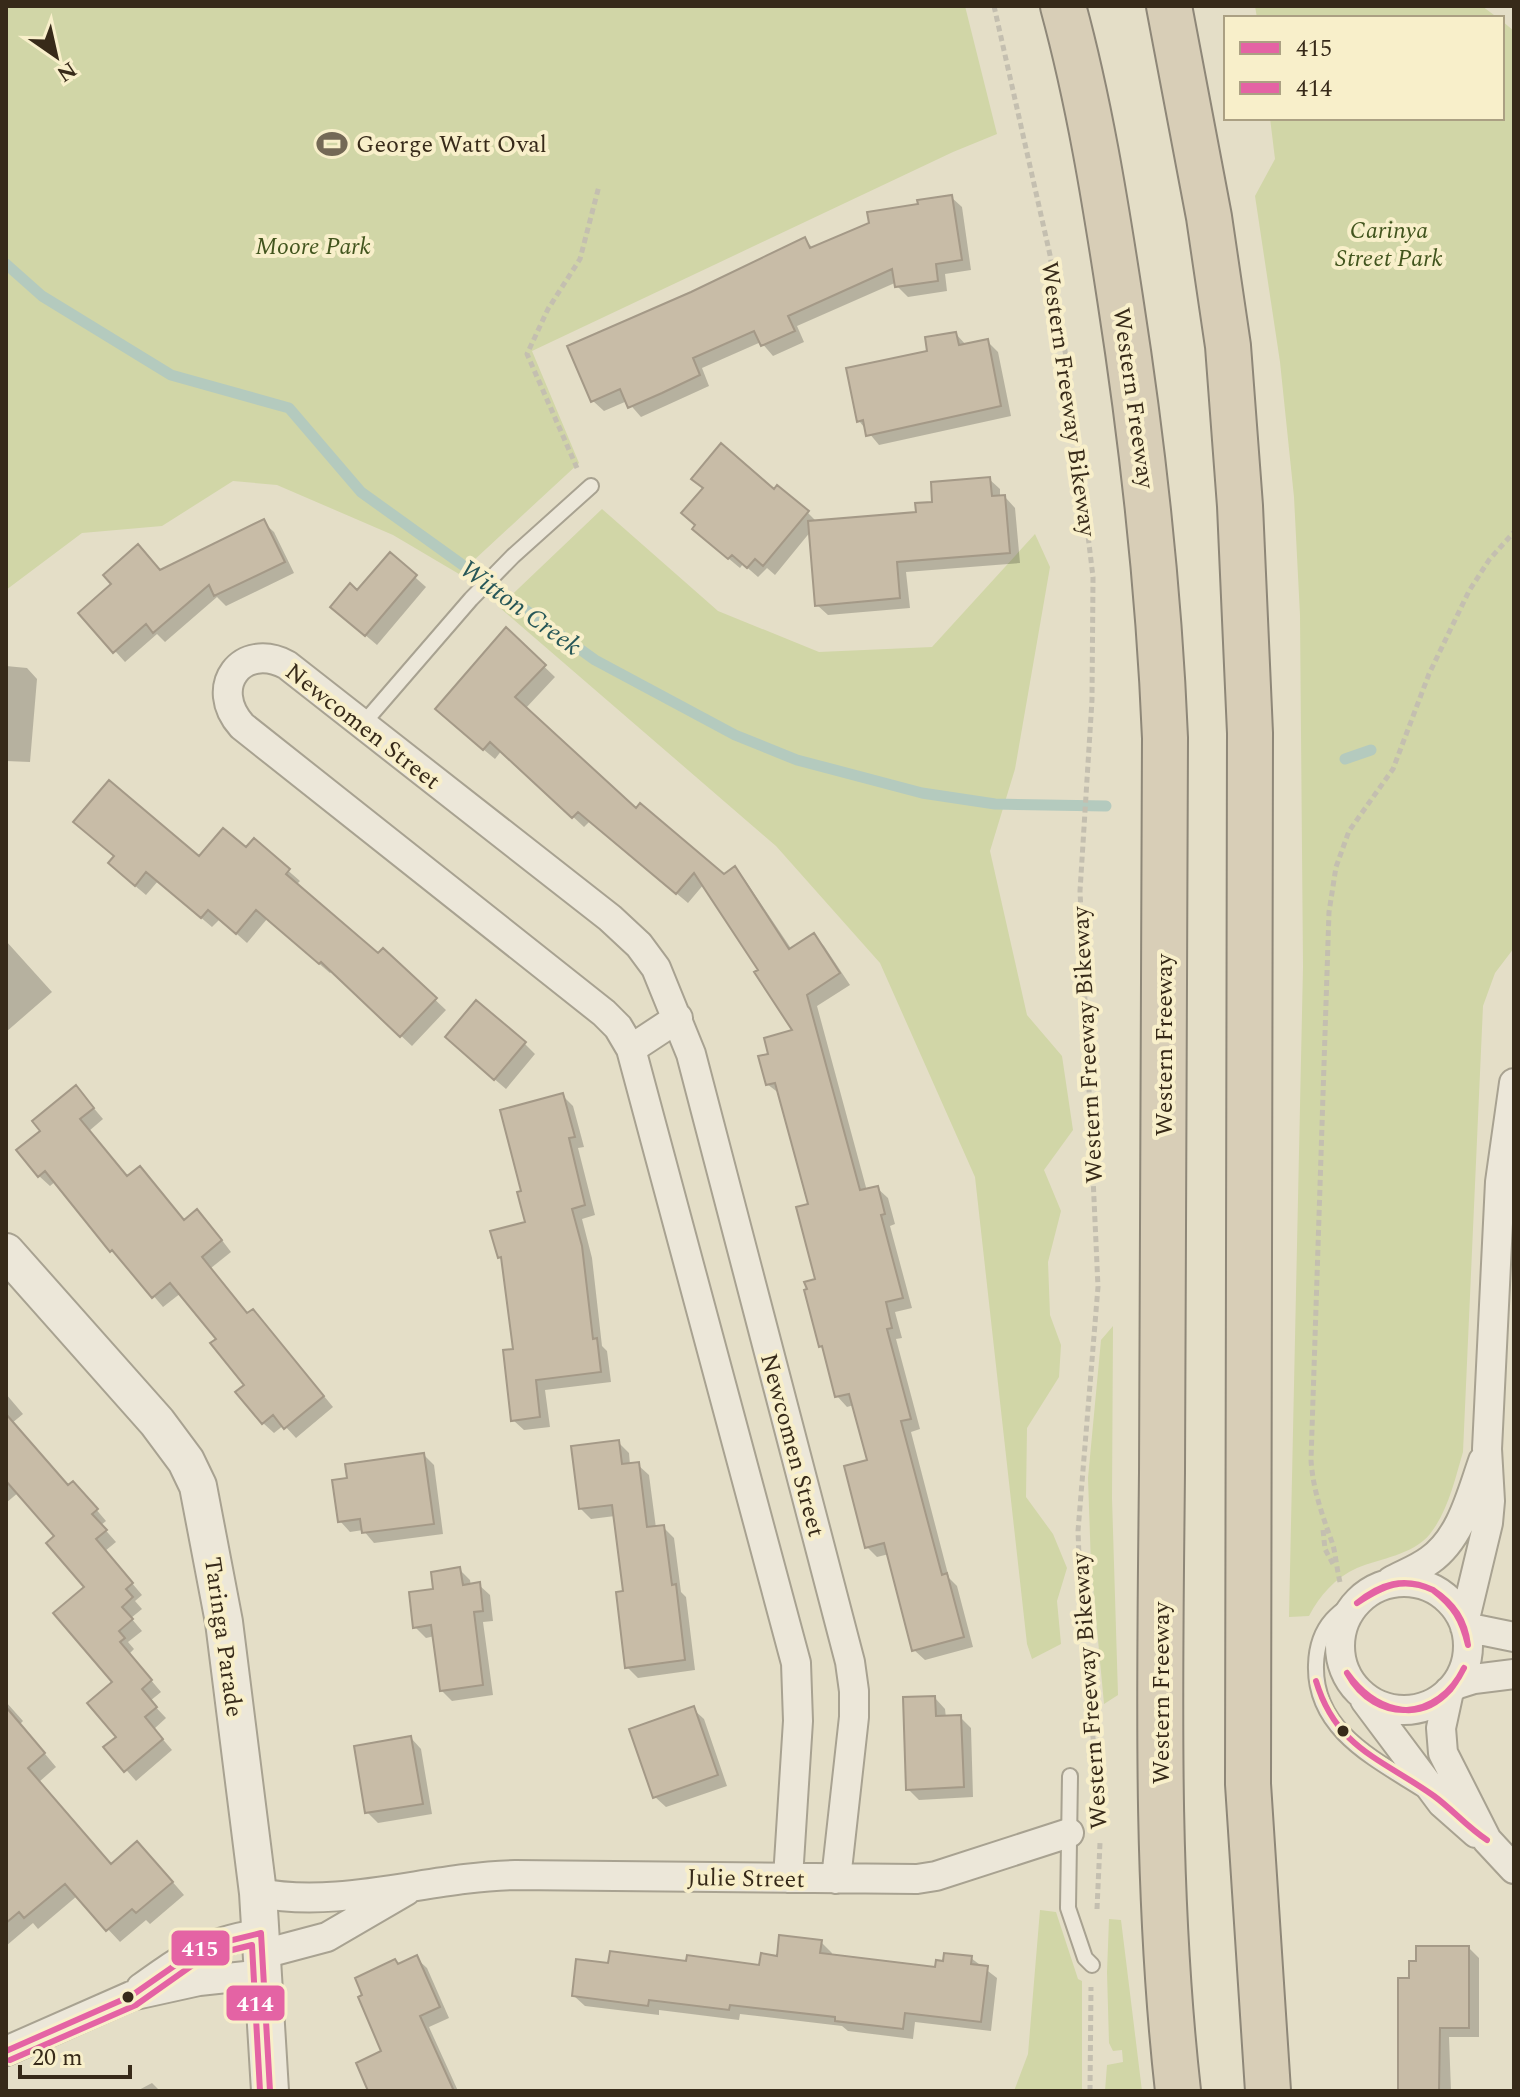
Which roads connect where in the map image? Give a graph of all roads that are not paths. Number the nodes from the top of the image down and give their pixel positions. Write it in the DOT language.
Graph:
graph roads {
  1 [pos="1063,6"];
  2 [pos="1169,6"];
  3 [pos="591,486"];
  4 [pos="362,725"];
  5 [pos="678,1018"];
  6 [pos="631,1049"];
  7 [pos="1513,1099"];
  8 [pos="6,1252"];
  9 [pos="1487,1449"];
  10 [pos="1376,1588"];
  11 [pos="1464,1625"];
  12 [pos="1514,1637"];
  13 [pos="1514,1674"];
  14 [pos="1452,1688"];
  15 [pos="1358,1692"];
  16 [pos="1070,1776"];
  17 [pos="1442,1803"];
  18 [pos="1069,1833"];
  19 [pos="1487,1840"];
  20 [pos="1514,1869"];
  21 [pos="788,1878"];
  22 [pos="836,1879"];
  23 [pos="417,1884"];
  24 [pos="258,1893"];
  25 [pos="263,1954"];
  26 [pos="1092,1965"];
  27 [pos="131,1996"];
  28 [pos="6,2051"];
  29 [pos="270,2091"];
  30 [pos="1178,2091"];
  31 [pos="1268,2091"];
  1 -- 30 [label="highway, Western Freeway"];
  2 -- 31 [label="highway"];
  3 -- 4 [label="lane"];
  4 -- 5 [label="street, Newcomen Street"];
  4 -- 6 [label="street, Newcomen Street"];
  5 -- 6 [label="street"];
  5 -- 22 [label="street, Newcomen Street"];
  6 -- 21 [label="street, Newcomen Street"];
  7 -- 9 [label="street"];
  8 -- 24 [label="street, Taringa Parade"];
  9 -- 10 [label="street"];
  9 -- 11 [label="street"];
  10 -- 11 [label="street"];
  10 -- 15 [label="street"];
  10 -- 17 [label="lane"];
  11 -- 12 [label="street"];
  11 -- 14 [label="street"];
  13 -- 14 [label="street"];
  14 -- 15 [label="street"];
  14 -- 19 [label="street"];
  15 -- 17 [label="street"];
  16 -- 18 [label="lane"];
  17 -- 19 [label="street"];
  18 -- 22 [label="street, Julie Street"];
  18 -- 26 [label="lane"];
  19 -- 20 [label="street"];
  21 -- 22 [label="street, Julie Street"];
  21 -- 23 [label="street, Julie Street"];
  23 -- 24 [label="street, Julie Street"];
  23 -- 25 [label="street, Julie Street"];
  24 -- 25 [label="street, Taringa Parade"];
  25 -- 27 [label="street"];
  25 -- 27 [label="street"];
  25 -- 29 [label="street, Taringa Parade"];
  27 -- 28 [label="street"];
}
